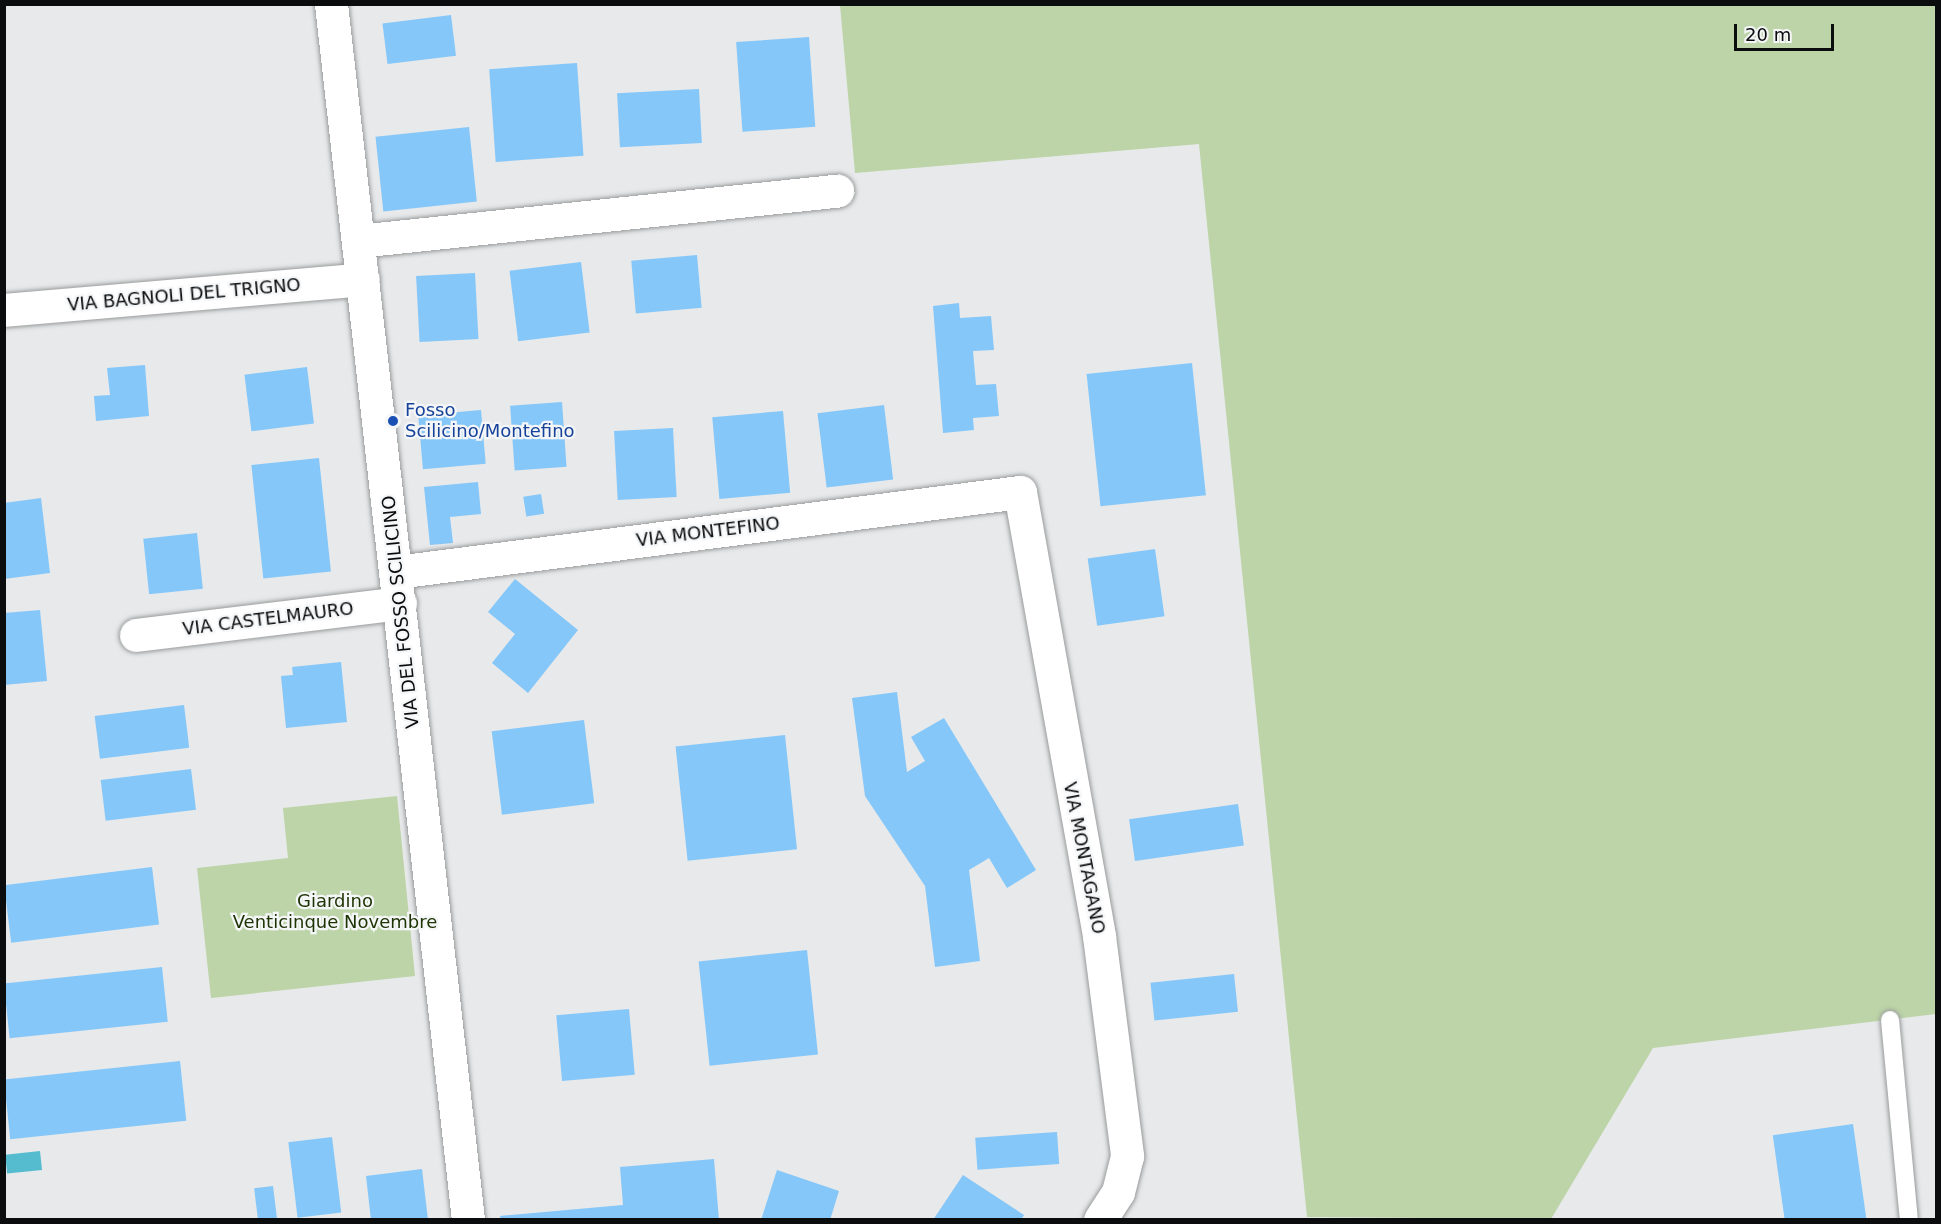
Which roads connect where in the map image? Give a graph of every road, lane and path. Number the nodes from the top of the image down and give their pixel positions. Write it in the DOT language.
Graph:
graph roads {
  1 [pos="331,4"];
  2 [pos="837,191"];
  3 [pos="358,241"];
  4 [pos="363,279"];
  5 [pos="4,310"];
  6 [pos="1020,492"];
  7 [pos="398,587"];
  8 [pos="136,635"];
  9 [pos="1890,1020"];
  10 [pos="468,1220"];
  11 [pos="1100,1220"];
  12 [pos="1909,1220"];
  1 -- 3 [label="street, VIA DEL FOSSO SCILICINO"];
  2 -- 3 [label="street"];
  3 -- 4 [label="street, VIA DEL FOSSO SCILICINO"];
  4 -- 5 [label="street, VIA BAGNOLI DEL TRIGNO"];
  4 -- 7 [label="street, VIA DEL FOSSO SCILICINO"];
  6 -- 7 [label="street, VIA MONTEFINO"];
  6 -- 11 [label="street, VIA MONTAGANO"];
  7 -- 8 [label="street, VIA CASTELMAURO"];
  7 -- 10 [label="street, VIA DEL FOSSO SCILICINO"];
  9 -- 12 [label="lane"];
}
